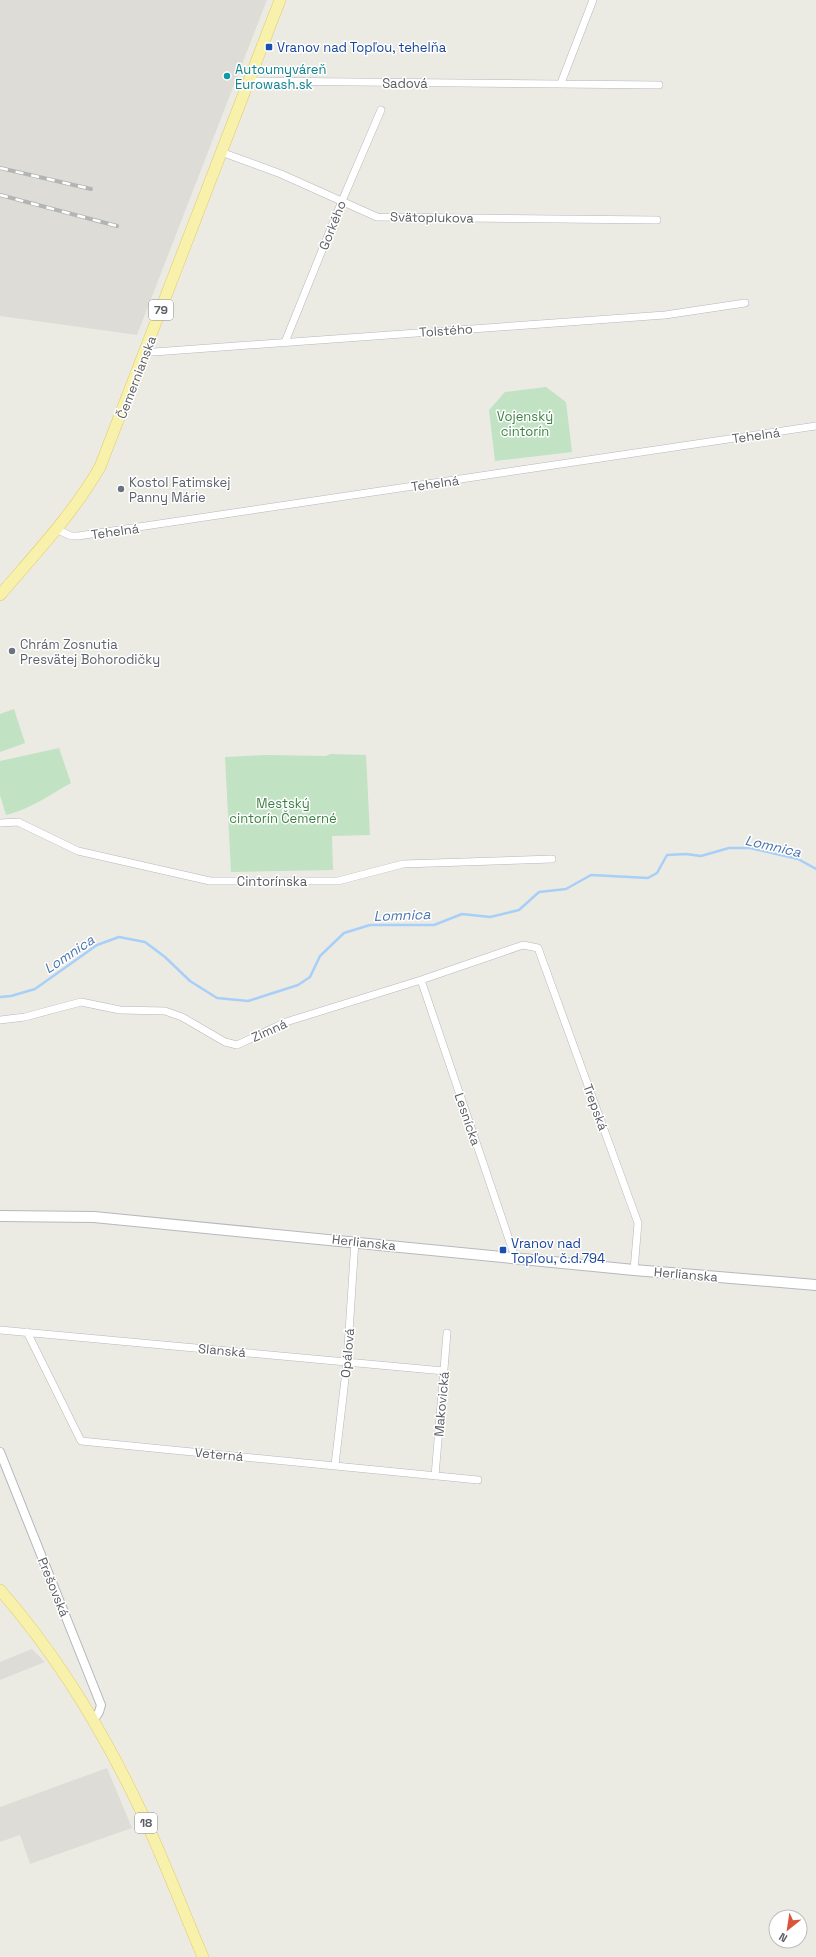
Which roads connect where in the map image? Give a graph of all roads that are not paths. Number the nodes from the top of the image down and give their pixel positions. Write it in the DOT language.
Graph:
graph roads {
  1 [pos="280,0"];
  2 [pos="593,0"];
  3 [pos="248,81"];
  4 [pos="561,83"];
  5 [pos="659,85"];
  6 [pos="382,110"];
  7 [pos="221,152"];
  8 [pos="342,201"];
  9 [pos="657,220"];
  10 [pos="746,304"];
  11 [pos="285,342"];
  12 [pos="146,351"];
  13 [pos="816,426"];
  14 [pos="56,529"];
  15 [pos="0,595"];
  16 [pos="0,823"];
  17 [pos="552,860"];
  18 [pos="538,948"];
  19 [pos="421,980"];
  20 [pos="0,1020"];
  21 [pos="0,1216"];
  22 [pos="355,1241"];
  23 [pos="515,1257"];
  24 [pos="634,1270"];
  25 [pos="816,1285"];
  26 [pos="0,1330"];
  27 [pos="27,1332"];
  28 [pos="447,1333"];
  29 [pos="347,1362"];
  30 [pos="444,1371"];
  31 [pos="0,1452"];
  32 [pos="335,1465"];
  33 [pos="435,1476"];
  34 [pos="478,1480"];
  35 [pos="0,1590"];
  36 [pos="93,1721"];
  37 [pos="203,1957"];
  1 -- 3 [label="main road, Čemernianska / 79"];
  2 -- 4 [label="street"];
  3 -- 4 [label="street, Sadová"];
  3 -- 7 [label="main road, Čemernianska / 79"];
  4 -- 5 [label="street, Sadová"];
  6 -- 8 [label="street, Gorkého"];
  7 -- 8 [label="street, Svätoplukova"];
  7 -- 12 [label="main road, Čemernianska / 79"];
  8 -- 9 [label="street, Svätoplukova"];
  8 -- 11 [label="street, Gorkého"];
  10 -- 11 [label="street, Tolstého"];
  11 -- 12 [label="street, Tolstého"];
  12 -- 14 [label="main road, Čemernianska / 79"];
  13 -- 14 [label="street, Tehelná"];
  14 -- 15 [label="main road, Čemernianska / 79"];
  16 -- 17 [label="street, Cintorínska"];
  18 -- 19 [label="street, Zimná"];
  18 -- 24 [label="street, Trepská"];
  19 -- 20 [label="street, Zimná"];
  19 -- 23 [label="street, Lesnícka"];
  21 -- 22 [label="main road, Herlianska"];
  22 -- 23 [label="main road, Herlianska"];
  22 -- 29 [label="street, Opálová"];
  23 -- 24 [label="main road, Herlianska"];
  24 -- 25 [label="main road, Herlianska"];
  26 -- 27 [label="street, Slanská"];
  27 -- 29 [label="street, Slanská"];
  27 -- 32 [label="street, Veterná"];
  28 -- 30 [label="street, Makovická"];
  29 -- 30 [label="street, Slanská"];
  29 -- 32 [label="street, Opálová"];
  30 -- 33 [label="street, Makovická"];
  31 -- 36 [label="street, Prešovská"];
  32 -- 33 [label="street, Veterná"];
  33 -- 34 [label="street, Veterná"];
  35 -- 36 [label="main road, 18"];
  36 -- 37 [label="main road, 18"];
}
